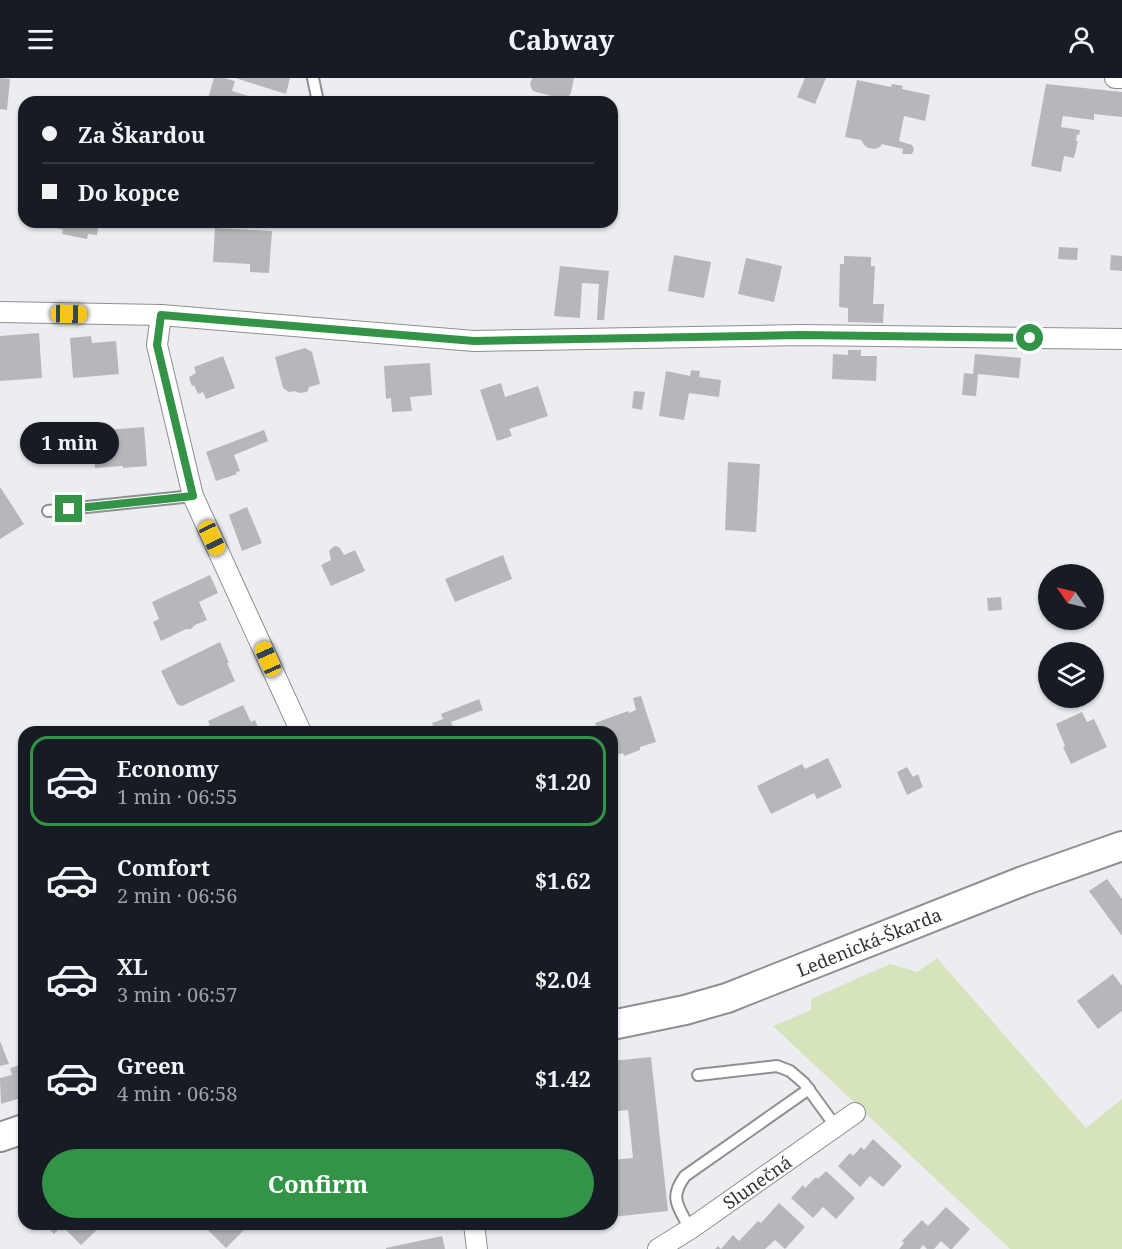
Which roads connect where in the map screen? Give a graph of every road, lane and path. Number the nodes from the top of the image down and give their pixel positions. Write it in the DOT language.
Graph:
graph roads {
  1 [pos="313,78"];
  2 [pos="1115,78"];
  3 [pos="1122,78"];
  4 [pos="317,96"];
  5 [pos="0,312"];
  6 [pos="161,315"];
  7 [pos="1122,339"];
  8 [pos="193,496"];
  9 [pos="48,512"];
  10 [pos="298,726"];
  11 [pos="1122,846"];
  12 [pos="618,1024"];
  13 [pos="698,1076"];
  14 [pos="809,1089"];
  15 [pos="855,1113"];
  16 [pos="836,1127"];
  17 [pos="18,1131"];
  18 [pos="0,1137"];
  19 [pos="690,1229"];
  20 [pos="475,1230"];
  21 [pos="477,1249"];
  22 [pos="658,1249"];
  1 -- 4 [label="lane"];
  2 -- 3 [label="street"];
  5 -- 6 [label="street"];
  6 -- 7 [label="street"];
  6 -- 8 [label="street"];
  8 -- 9 [label="lane"];
  8 -- 10 [label="street"];
  11 -- 12 [label="main road, Ledenická-Škarda"];
  13 -- 14 [label="lane"];
  14 -- 16 [label="lane"];
  14 -- 19 [label="lane"];
  15 -- 16 [label="street, Slunečná"];
  16 -- 19 [label="street, Slunečná"];
  17 -- 18 [label="main road"];
  19 -- 22 [label="street, Slunečná"];
  20 -- 21 [label="street"];
}
